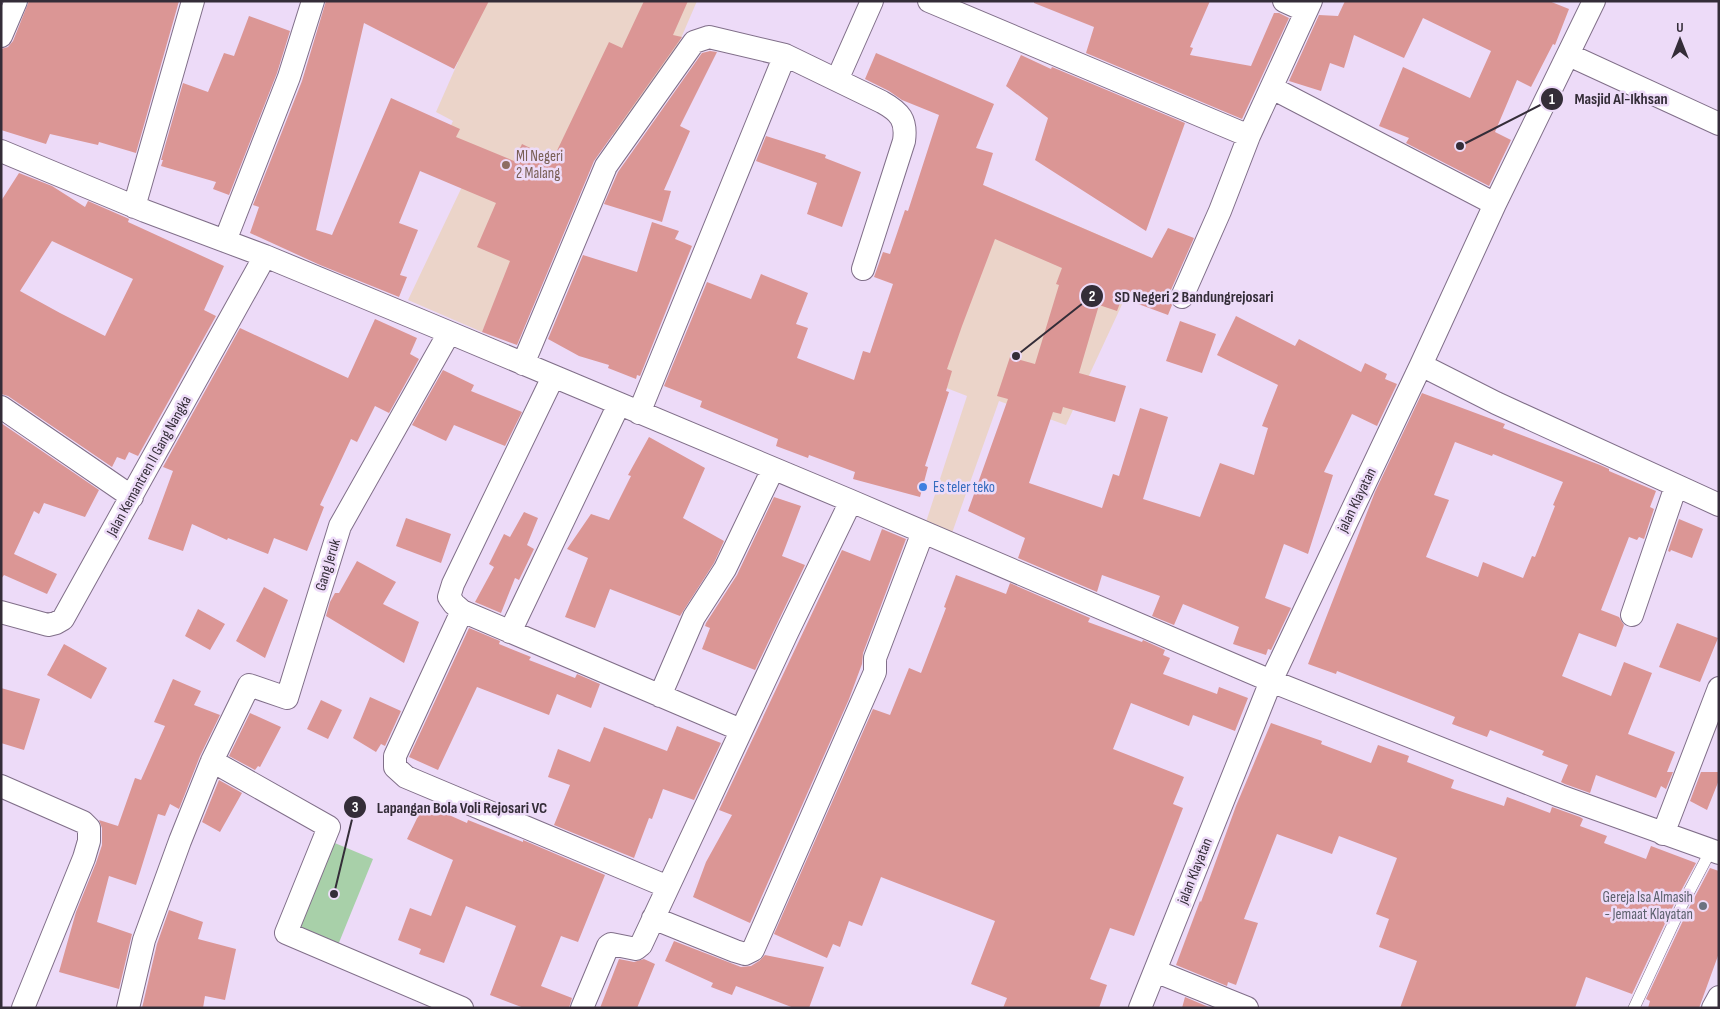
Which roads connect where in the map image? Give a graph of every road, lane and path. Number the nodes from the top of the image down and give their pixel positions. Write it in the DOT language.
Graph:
graph roads {
  1 [pos="16,1"];
  2 [pos="193,1"];
  3 [pos="313,1"];
  4 [pos="872,1"];
  5 [pos="929,1"];
  6 [pos="1284,1"];
  7 [pos="1594,1"];
  8 [pos="1309,6"];
  9 [pos="1,36"];
  10 [pos="785,54"];
  11 [pos="1569,54"];
  12 [pos="837,80"];
  13 [pos="1272,88"];
  14 [pos="1719,124"];
  15 [pos="1250,136"];
  16 [pos="1,151"];
  17 [pos="1495,204"];
  18 [pos="134,207"];
  19 [pos="225,241"];
  20 [pos="265,256"];
  21 [pos="863,268"];
  22 [pos="1182,297"];
  23 [pos="449,333"];
  24 [pos="523,364"];
  25 [pos="1421,365"];
  26 [pos="553,377"];
  27 [pos="1,407"];
  28 [pos="629,408"];
  29 [pos="773,469"];
  30 [pos="1676,486"];
  31 [pos="132,497"];
  32 [pos="851,501"];
  33 [pos="1719,504"];
  34 [pos="923,532"];
  35 [pos="462,611"];
  36 [pos="2,613"];
  37 [pos="1632,614"];
  38 [pos="510,632"];
  39 [pos="1271,681"];
  40 [pos="1719,688"];
  41 [pos="660,696"];
  42 [pos="741,730"];
  43 [pos="212,761"];
  44 [pos="1,786"];
  45 [pos="1663,834"];
  46 [pos="1715,851"];
  47 [pos="668,887"];
  48 [pos="653,918"];
  49 [pos="1155,971"];
  50 [pos="1719,997"];
  51 [pos="23,1008"];
  52 [pos="128,1008"];
  53 [pos="462,1008"];
  54 [pos="582,1008"];
  55 [pos="1140,1008"];
  56 [pos="1247,1008"];
  57 [pos="1634,1008"];
  58 [pos="1713,1008"];
  1 -- 9 [label="street"];
  2 -- 18 [label="street"];
  3 -- 19 [label="street"];
  4 -- 12 [label="street"];
  5 -- 15 [label="street"];
  6 -- 8 [label="street"];
  7 -- 11 [label="street, jalan Klayatan"];
  8 -- 13 [label="street"];
  10 -- 12 [label="street"];
  10 -- 24 [label="street"];
  10 -- 28 [label="street"];
  11 -- 14 [label="street"];
  11 -- 17 [label="street, jalan Klayatan"];
  12 -- 21 [label="street"];
  13 -- 15 [label="street"];
  13 -- 17 [label="street"];
  15 -- 22 [label="street"];
  16 -- 18 [label="street"];
  17 -- 25 [label="street, jalan Klayatan"];
  18 -- 19 [label="street"];
  19 -- 20 [label="street"];
  20 -- 23 [label="street"];
  20 -- 31 [label="street, Jalan Kemantren II Gang Nangka"];
  23 -- 24 [label="street"];
  23 -- 43 [label="street, Gang Jeruk"];
  24 -- 26 [label="street"];
  25 -- 30 [label="street"];
  25 -- 39 [label="street, jalan Klayatan"];
  26 -- 28 [label="street"];
  26 -- 35 [label="street"];
  27 -- 31 [label="street"];
  28 -- 29 [label="street"];
  28 -- 38 [label="street"];
  29 -- 32 [label="street"];
  29 -- 41 [label="street"];
  30 -- 33 [label="street"];
  30 -- 37 [label="street"];
  31 -- 36 [label="street, Jalan Kemantren II Gang Nangka"];
  32 -- 34 [label="street"];
  32 -- 42 [label="street"];
  34 -- 39 [label="street"];
  34 -- 48 [label="street"];
  35 -- 38 [label="street"];
  35 -- 47 [label="street"];
  38 -- 41 [label="street"];
  39 -- 45 [label="street"];
  39 -- 49 [label="street, jalan Klayatan"];
  40 -- 45 [label="street"];
  41 -- 42 [label="street"];
  42 -- 47 [label="street"];
  43 -- 52 [label="street"];
  43 -- 53 [label="street"];
  44 -- 51 [label="street"];
  45 -- 46 [label="street"];
  46 -- 57 [label="lane"];
  47 -- 48 [label="street"];
  48 -- 54 [label="street"];
  49 -- 55 [label="street, jalan Klayatan"];
  49 -- 56 [label="street"];
  50 -- 58 [label="street"];
}
